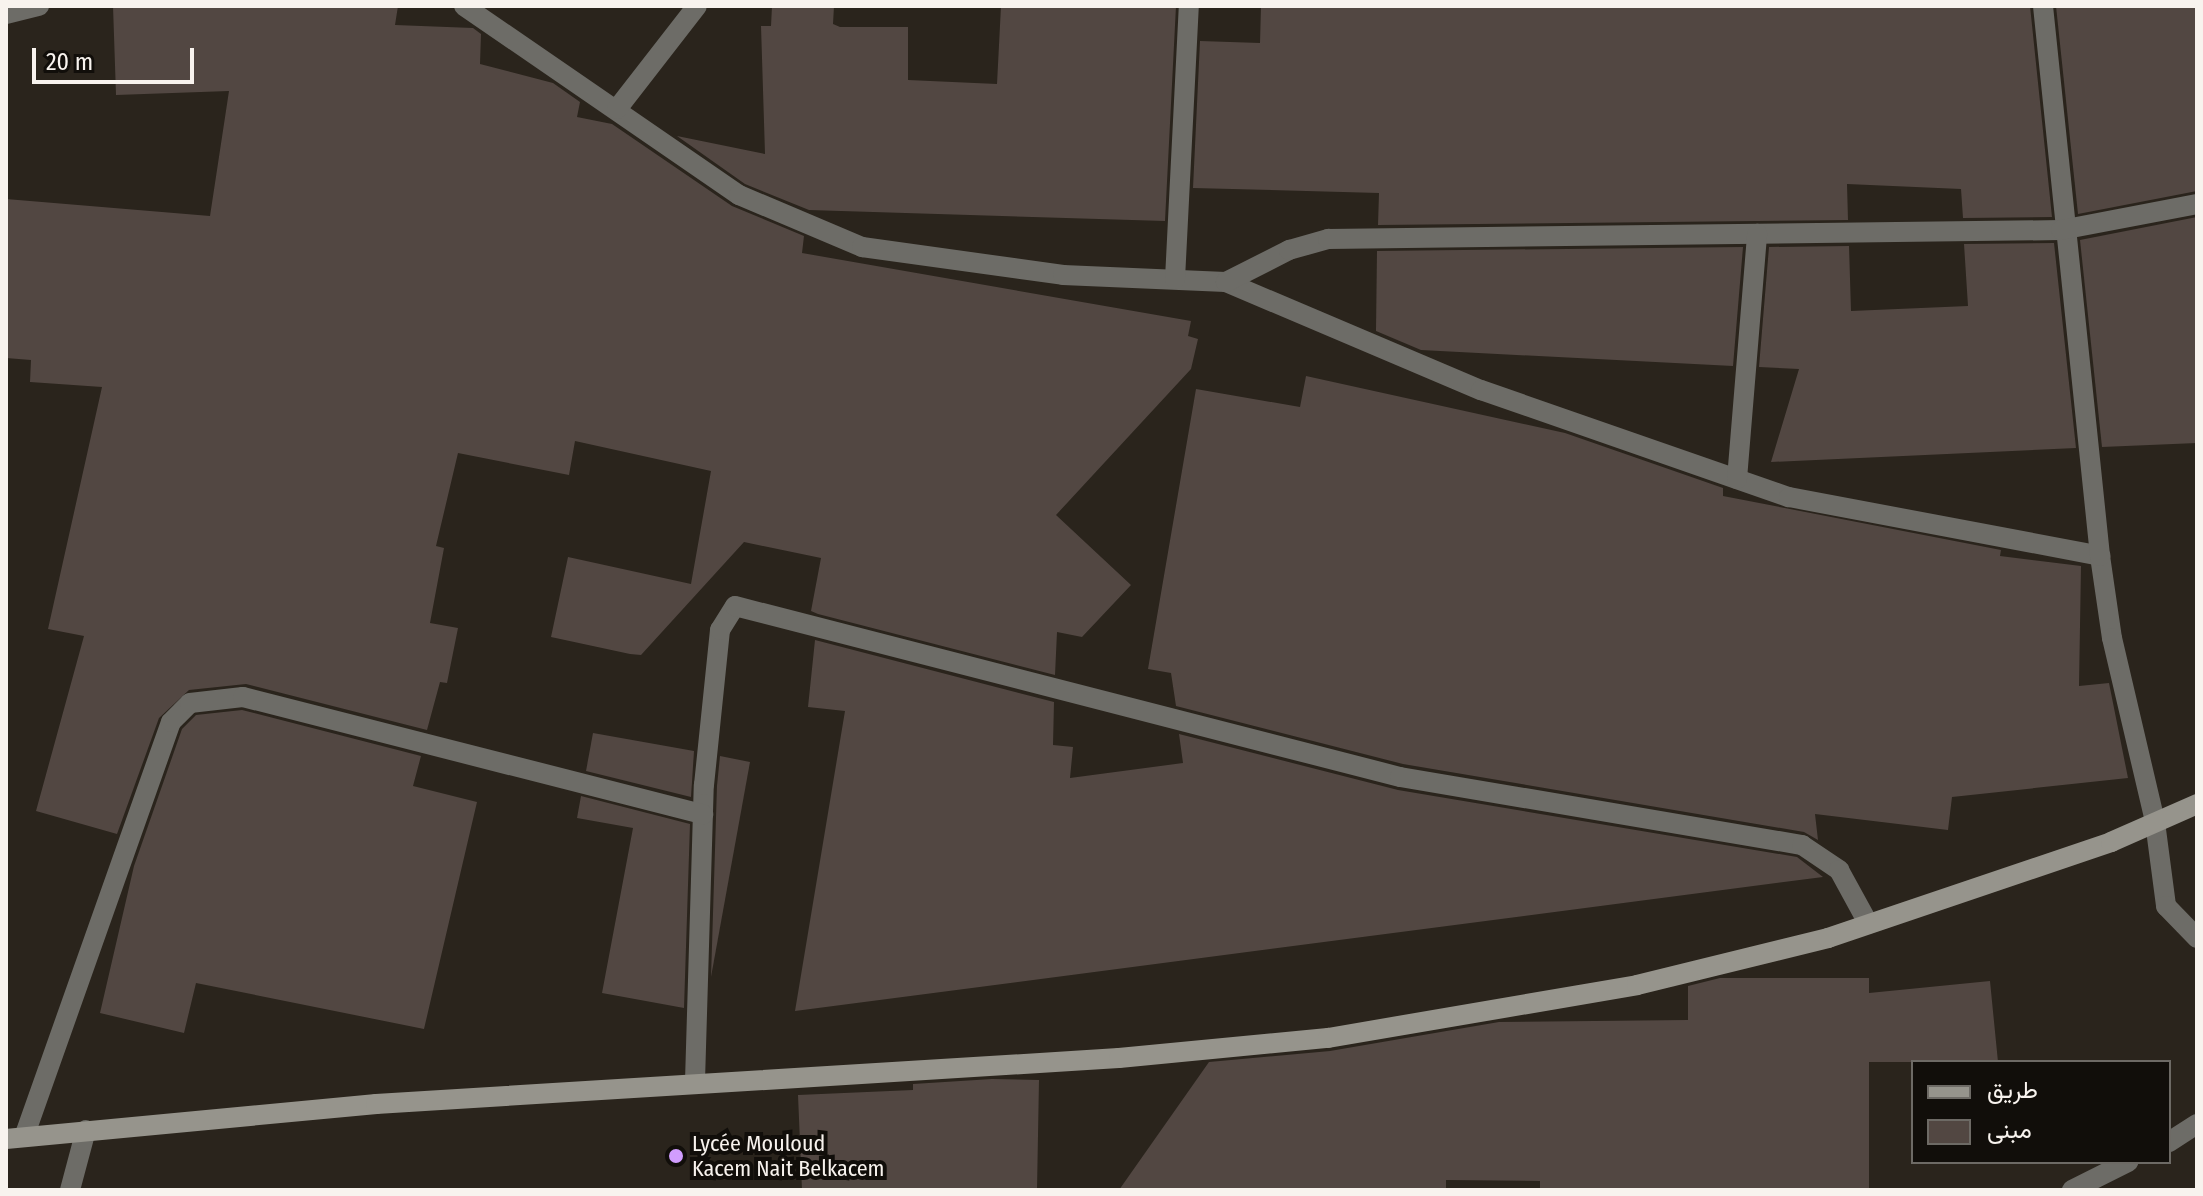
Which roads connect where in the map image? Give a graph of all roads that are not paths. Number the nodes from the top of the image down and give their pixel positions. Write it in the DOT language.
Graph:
graph roads {
  1 [pos="39,6"];
  2 [pos="464,6"];
  3 [pos="697,6"];
  4 [pos="1189,6"];
  5 [pos="2043,6"];
  6 [pos="6,14"];
  7 [pos="617,109"];
  8 [pos="2197,204"];
  9 [pos="2061,230"];
  10 [pos="1757,234"];
  11 [pos="1175,279"];
  12 [pos="1226,282"];
  13 [pos="1737,479"];
  14 [pos="2100,556"];
  15 [pos="2197,804"];
  16 [pos="703,814"];
  17 [pos="2155,822"];
  18 [pos="1868,923"];
  19 [pos="2197,938"];
  20 [pos="695,1081"];
  21 [pos="2197,1124"];
  22 [pos="86,1130"];
  23 [pos="15,1138"];
  24 [pos="2171,1141"];
  25 [pos="2124,1164"];
  26 [pos="70,1190"];
  27 [pos="2072,1190"];
  1 -- 6 [label="street"];
  2 -- 7 [label="street"];
  3 -- 7 [label="street"];
  4 -- 11 [label="street"];
  5 -- 9 [label="street"];
  7 -- 11 [label="street"];
  8 -- 9 [label="street"];
  9 -- 10 [label="street"];
  9 -- 14 [label="street"];
  10 -- 12 [label="street"];
  10 -- 13 [label="street"];
  11 -- 12 [label="street"];
  12 -- 13 [label="street"];
  13 -- 14 [label="street"];
  14 -- 17 [label="street"];
  15 -- 17 [label="street"];
  16 -- 18 [label="street"];
  16 -- 20 [label="street"];
  16 -- 23 [label="street"];
  17 -- 18 [label="street"];
  17 -- 19 [label="street"];
  18 -- 20 [label="street"];
  20 -- 22 [label="street"];
  21 -- 24 [label="street"];
  22 -- 23 [label="street"];
  22 -- 26 [label="street"];
  25 -- 27 [label="street"];
}
